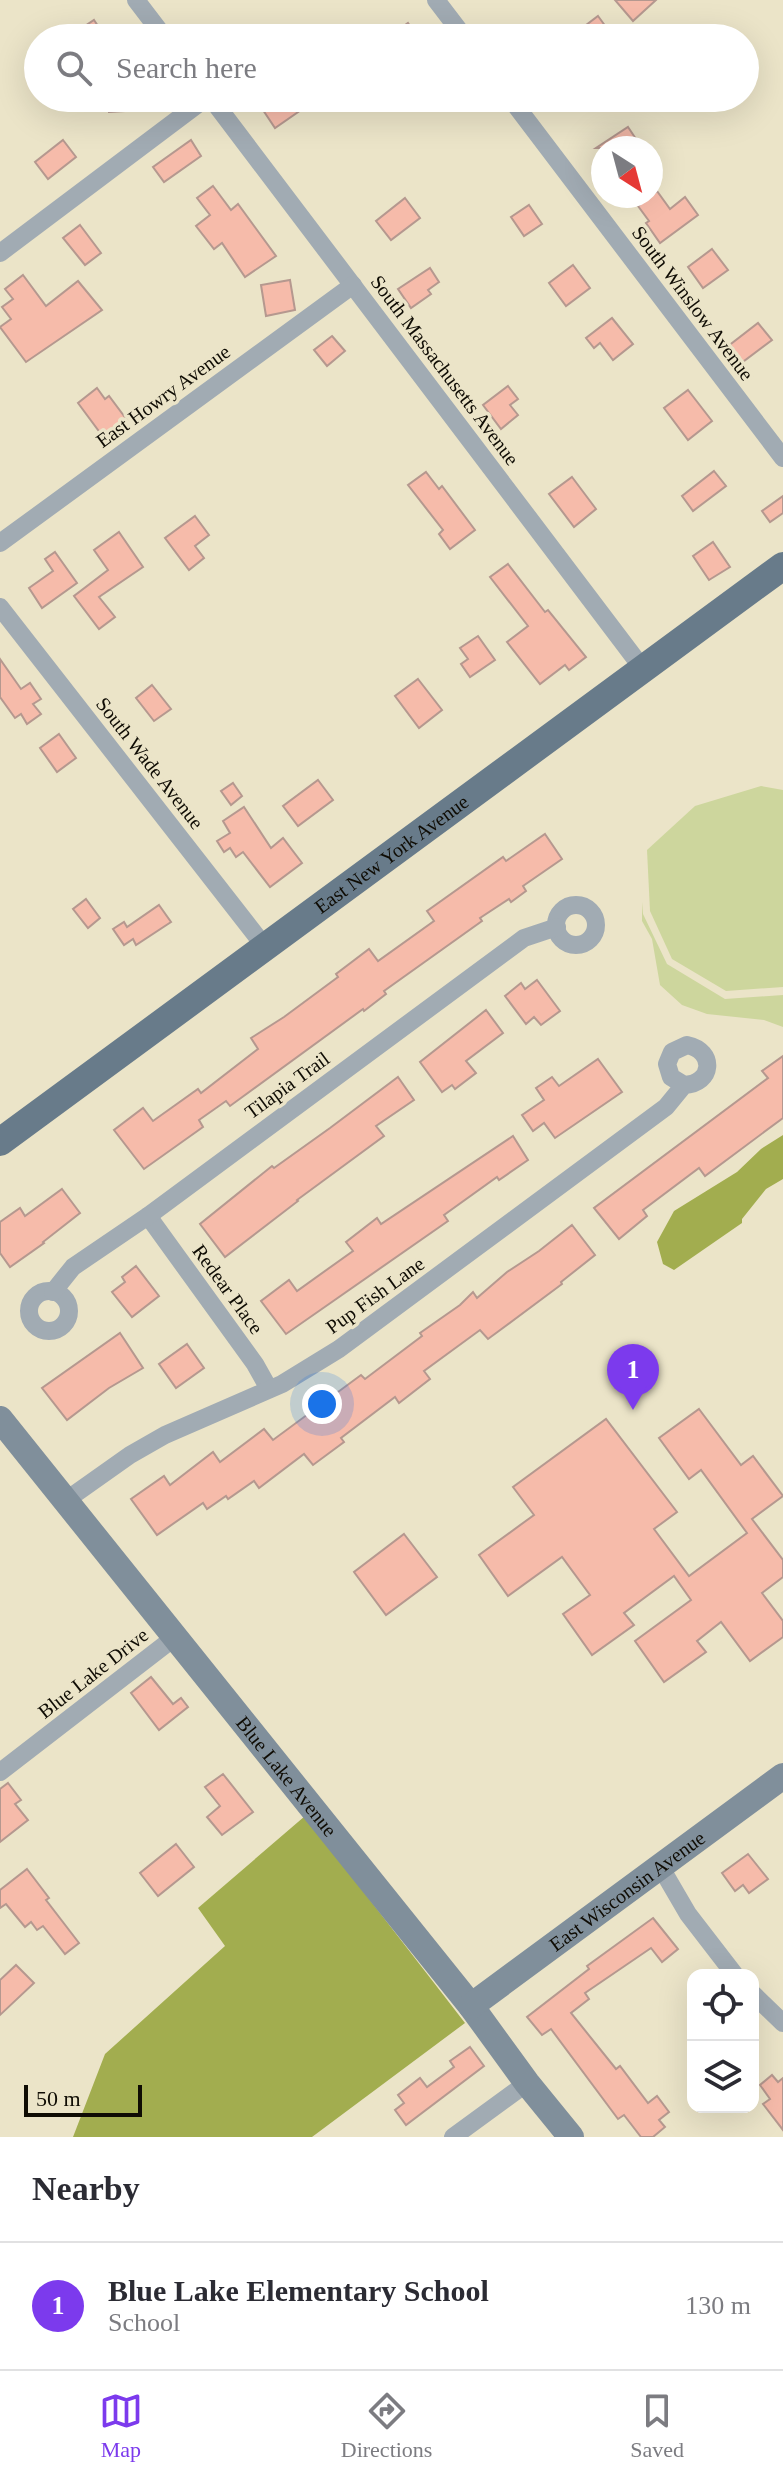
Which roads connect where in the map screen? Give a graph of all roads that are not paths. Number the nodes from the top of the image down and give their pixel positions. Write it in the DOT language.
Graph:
graph roads {
  1 [pos="136,0"];
  2 [pos="436,0"];
  3 [pos="154,24"];
  4 [pos="454,24"];
  5 [pos="190,112"];
  6 [pos="220,112"];
  7 [pos="521,112"];
  8 [pos="0,253"];
  9 [pos="353,285"];
  10 [pos="783,458"];
  11 [pos="0,543"];
  12 [pos="783,566"];
  13 [pos="0,607"];
  14 [pos="643,669"];
  15 [pos="557,927"];
  16 [pos="265,947"];
  17 [pos="684,1085"];
  18 [pos="0,1142"];
  19 [pos="148,1216"];
  20 [pos="53,1292"];
  21 [pos="269,1389"];
  22 [pos="3,1428"];
  23 [pos="65,1501"];
  24 [pos="175,1637"];
  25 [pos="0,1772"];
  26 [pos="783,1776"];
  27 [pos="660,1866"];
  28 [pos="730,1969"];
  29 [pos="759,2000"];
  30 [pos="471,2006"];
  31 [pos="783,2023"];
  32 [pos="527,2083"];
  33 [pos="453,2137"];
  34 [pos="571,2137"];
  1 -- 3 [label="street"];
  2 -- 4 [label="street"];
  5 -- 8 [label="street"];
  6 -- 9 [label="street, South Massachusetts Avenue"];
  7 -- 10 [label="street, South Winslow Avenue"];
  9 -- 11 [label="street, East Howry Avenue"];
  9 -- 14 [label="street, South Massachusetts Avenue"];
  12 -- 14 [label="main road, East New York Avenue"];
  13 -- 16 [label="street, South Wade Avenue"];
  14 -- 16 [label="main road, East New York Avenue"];
  15 -- 19 [label="street, Tilapia Trail"];
  16 -- 18 [label="main road, East New York Avenue"];
  17 -- 21 [label="street, Pup Fish Lane"];
  19 -- 20 [label="street, Tilapia Trail"];
  19 -- 21 [label="street, Redear Place"];
  21 -- 23 [label="street, Pup Fish Lane"];
  22 -- 23 [label="main road, Blue Lake Avenue"];
  23 -- 24 [label="main road, Blue Lake Avenue"];
  24 -- 25 [label="street, Blue Lake Drive"];
  24 -- 30 [label="main road, Blue Lake Avenue"];
  26 -- 27 [label="main road, East Wisconsin Avenue"];
  27 -- 28 [label="street"];
  27 -- 30 [label="main road, East Wisconsin Avenue"];
  29 -- 31 [label="street"];
  30 -- 32 [label="main road, Blue Lake Avenue"];
  32 -- 33 [label="street"];
  32 -- 34 [label="main road, Blue Lake Avenue"];
}
